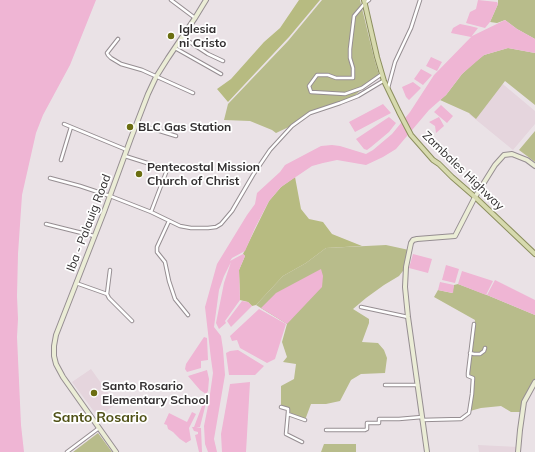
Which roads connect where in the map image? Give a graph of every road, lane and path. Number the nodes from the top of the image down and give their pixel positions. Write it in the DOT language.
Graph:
graph roads {
  1 [pos="171,0"];
  2 [pos="206,0"];
  3 [pos="420,0"];
  4 [pos="366,1"];
  5 [pos="195,18"];
  6 [pos="182,37"];
  7 [pos="118,39"];
  8 [pos="175,48"];
  9 [pos="223,61"];
  10 [pos="221,74"];
  11 [pos="382,74"];
  12 [pos="156,77"];
  13 [pos="384,81"];
  14 [pos="388,89"];
  15 [pos="193,93"];
  16 [pos="64,124"];
  17 [pos="137,124"];
  18 [pos="71,127"];
  19 [pos="176,136"];
  20 [pos="127,150"];
  21 [pos="125,156"];
  22 [pos="61,160"];
  23 [pos="535,166"];
  24 [pos="50,178"];
  25 [pos="110,196"];
  26 [pos="475,197"];
  27 [pos="151,212"];
  28 [pos="169,221"];
  29 [pos="46,224"];
  30 [pos="94,236"];
  31 [pos="535,254"];
  32 [pos="110,270"];
  33 [pos="76,283"];
  34 [pos="107,294"];
  35 [pos="361,307"];
  36 [pos="188,315"];
  37 [pos="408,317"];
  38 [pos="132,321"];
  39 [pos="474,324"];
  40 [pos="485,348"];
  41 [pos="470,353"];
  42 [pos="535,382"];
  43 [pos="385,385"];
  44 [pos="418,385"];
  45 [pos="281,407"];
  46 [pos="288,414"];
  47 [pos="422,418"];
  48 [pos="305,420"];
  49 [pos="99,428"];
  50 [pos="326,430"];
  51 [pos="302,442"];
  52 [pos="66,452"];
  53 [pos="116,452"];
  54 [pos="427,452"];
  55 [pos="518,452"];
  1 -- 5 [label="street"];
  2 -- 5 [label="main road, Iba - Palauig Road"];
  3 -- 14 [label="street"];
  4 -- 11 [label="main road, Zambales Highway"];
  4 -- 11 [label="street"];
  5 -- 6 [label="main road, Iba - Palauig Road"];
  6 -- 8 [label="main road, Iba - Palauig Road"];
  6 -- 9 [label="street"];
  7 -- 12 [label="street"];
  8 -- 10 [label="street"];
  8 -- 12 [label="main road, Iba - Palauig Road"];
  11 -- 13 [label="main road, Zambales Highway"];
  12 -- 15 [label="street"];
  12 -- 17 [label="main road, Iba - Palauig Road"];
  13 -- 14 [label="main road, Zambales Highway"];
  13 -- 28 [label="street"];
  14 -- 26 [label="main road, Zambales Highway"];
  16 -- 18 [label="street"];
  17 -- 19 [label="street"];
  17 -- 20 [label="main road, Iba - Palauig Road"];
  18 -- 20 [label="street"];
  18 -- 22 [label="street"];
  20 -- 21 [label="main road, Iba - Palauig Road"];
  21 -- 25 [label="main road, Iba - Palauig Road"];
  21 -- 27 [label="street"];
  23 -- 26 [label="main road"];
  24 -- 25 [label="street"];
  25 -- 27 [label="street"];
  25 -- 30 [label="main road, Iba - Palauig Road"];
  26 -- 31 [label="main road, Zambales Highway"];
  26 -- 37 [label="main road"];
  27 -- 28 [label="street"];
  28 -- 36 [label="street"];
  29 -- 30 [label="street"];
  30 -- 33 [label="main road, Iba - Palauig Road"];
  32 -- 34 [label="street"];
  33 -- 34 [label="street"];
  33 -- 49 [label="main road, Iba - Palauig Road"];
  34 -- 38 [label="street"];
  35 -- 37 [label="street"];
  37 -- 44 [label="main road"];
  39 -- 41 [label="street"];
  40 -- 41 [label="street"];
  41 -- 47 [label="street"];
  42 -- 55 [label="main road"];
  43 -- 44 [label="street"];
  44 -- 47 [label="main road"];
  45 -- 46 [label="street"];
  46 -- 48 [label="street"];
  46 -- 51 [label="street"];
  47 -- 50 [label="street"];
  47 -- 54 [label="main road"];
  49 -- 52 [label="street"];
  49 -- 53 [label="main road, Iba - Palauig Road"];
}
